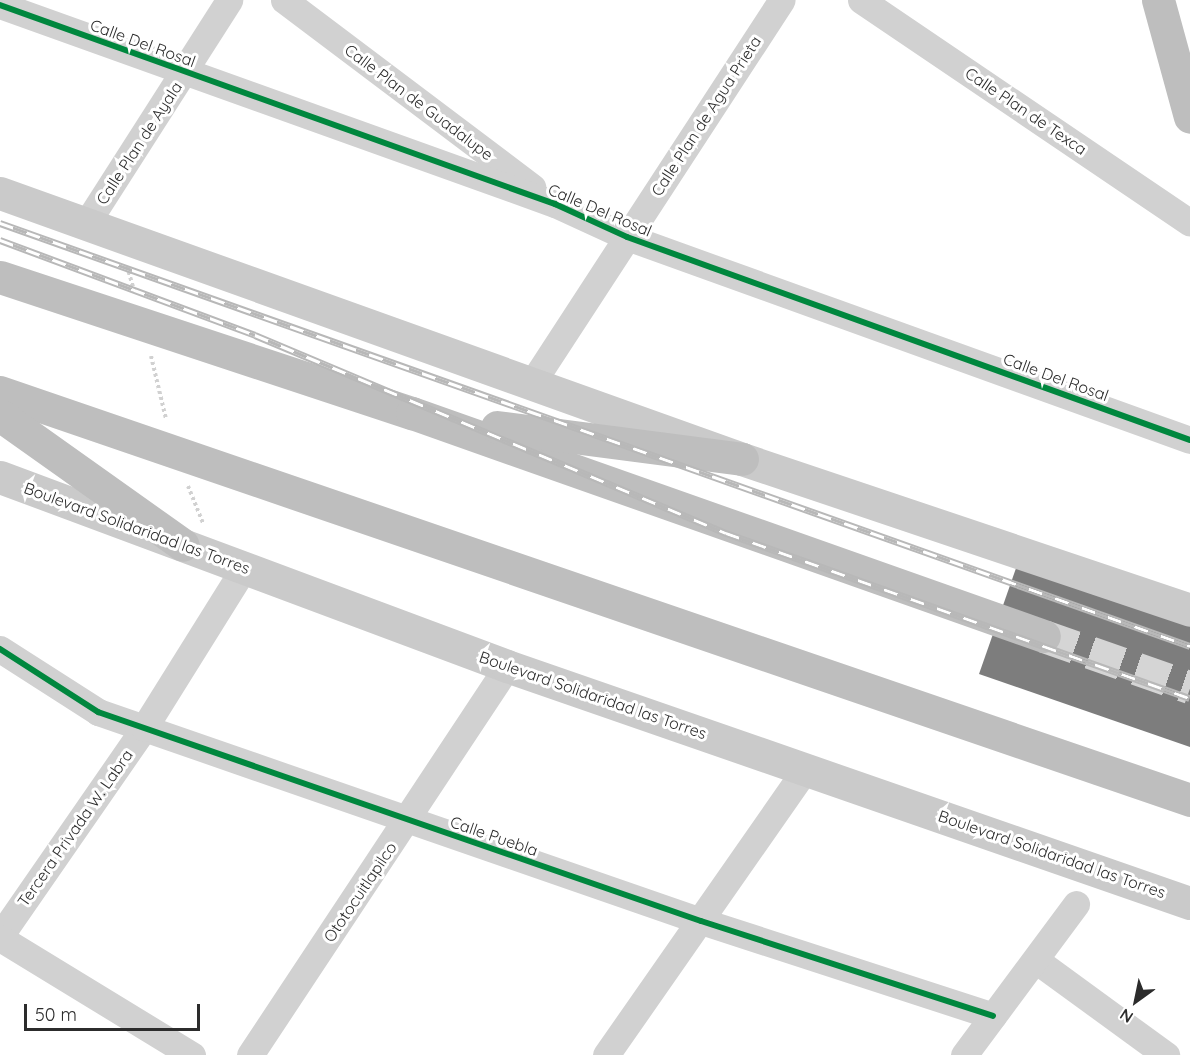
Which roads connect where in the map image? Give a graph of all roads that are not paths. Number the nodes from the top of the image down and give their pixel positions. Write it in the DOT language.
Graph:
graph roads {
  1 [pos="229,0"];
  2 [pos="284,0"];
  3 [pos="782,0"];
  4 [pos="861,0"];
  5 [pos="1158,0"];
  6 [pos="0,5"];
  7 [pos="185,72"];
  8 [pos="1190,117"];
  9 [pos="0,193"];
  10 [pos="555,204"];
  11 [pos="1190,223"];
  12 [pos="86,224"];
  13 [pos="627,237"];
  14 [pos="0,277"];
  15 [pos="532,383"];
  16 [pos="0,392"];
  17 [pos="412,412"];
  18 [pos="0,415"];
  19 [pos="1190,440"];
  20 [pos="742,459"];
  21 [pos="0,477"];
  22 [pos="183,545"];
  23 [pos="230,563"];
  24 [pos="1190,610"];
  25 [pos="1044,636"];
  26 [pos="0,649"];
  27 [pos="507,666"];
  28 [pos="144,728"];
  29 [pos="806,768"];
  30 [pos="1190,801"];
  31 [pos="408,821"];
  32 [pos="1190,903"];
  33 [pos="1076,904"];
  34 [pos="701,921"];
  35 [pos="0,937"];
  36 [pos="1037,961"];
  37 [pos="993,1016"];
  38 [pos="192,1055"];
  39 [pos="250,1055"];
  40 [pos="606,1055"];
  41 [pos="964,1055"];
  42 [pos="1166,1055"];
  1 -- 7 [label="street, Calle Plan de Ayala"];
  2 -- 10 [label="street, Calle Plan de Guadalupe"];
  3 -- 13 [label="street, Calle Plan de Agua Prieta"];
  4 -- 11 [label="street, Calle Plan de Texca"];
  5 -- 8 [label="highway"];
  6 -- 7 [label="street, Calle Del Rosal"];
  7 -- 10 [label="street, Calle Del Rosal"];
  7 -- 12 [label="street, Calle Plan de Ayala"];
  9 -- 12 [label="main road"];
  10 -- 13 [label="street, Calle Del Rosal"];
  12 -- 15 [label="main road"];
  13 -- 15 [label="street, Calle Plan de Agua Prieta"];
  13 -- 19 [label="street, Calle Del Rosal"];
  14 -- 17 [label="highway"];
  15 -- 20 [label="main road"];
  16 -- 30 [label="highway"];
  17 -- 20 [label="highway"];
  17 -- 25 [label="highway"];
  18 -- 22 [label="highway"];
  20 -- 24 [label="main road"];
  21 -- 22 [label="main road, Boulevard Solidaridad las Torres"];
  22 -- 23 [label="main road, Boulevard Solidaridad las Torres"];
  23 -- 27 [label="main road, Boulevard Solidaridad las Torres"];
  23 -- 28 [label="street, Tercera Privada W. Labra"];
  26 -- 28 [label="street, Calle Puebla"];
  27 -- 29 [label="main road, Boulevard Solidaridad las Torres"];
  27 -- 31 [label="street, Ototocuitlapilco"];
  28 -- 31 [label="street, Calle Puebla"];
  28 -- 35 [label="street, Tercera Privada W. Labra"];
  29 -- 32 [label="main road, Boulevard Solidaridad las Torres"];
  29 -- 34 [label="street"];
  31 -- 34 [label="street, Calle Puebla"];
  31 -- 39 [label="street, Ototocuitlapilco"];
  33 -- 36 [label="street"];
  34 -- 37 [label="street, Calle Puebla"];
  34 -- 40 [label="street"];
  35 -- 38 [label="street"];
  36 -- 37 [label="street"];
  36 -- 42 [label="street"];
  37 -- 41 [label="street"];
}
